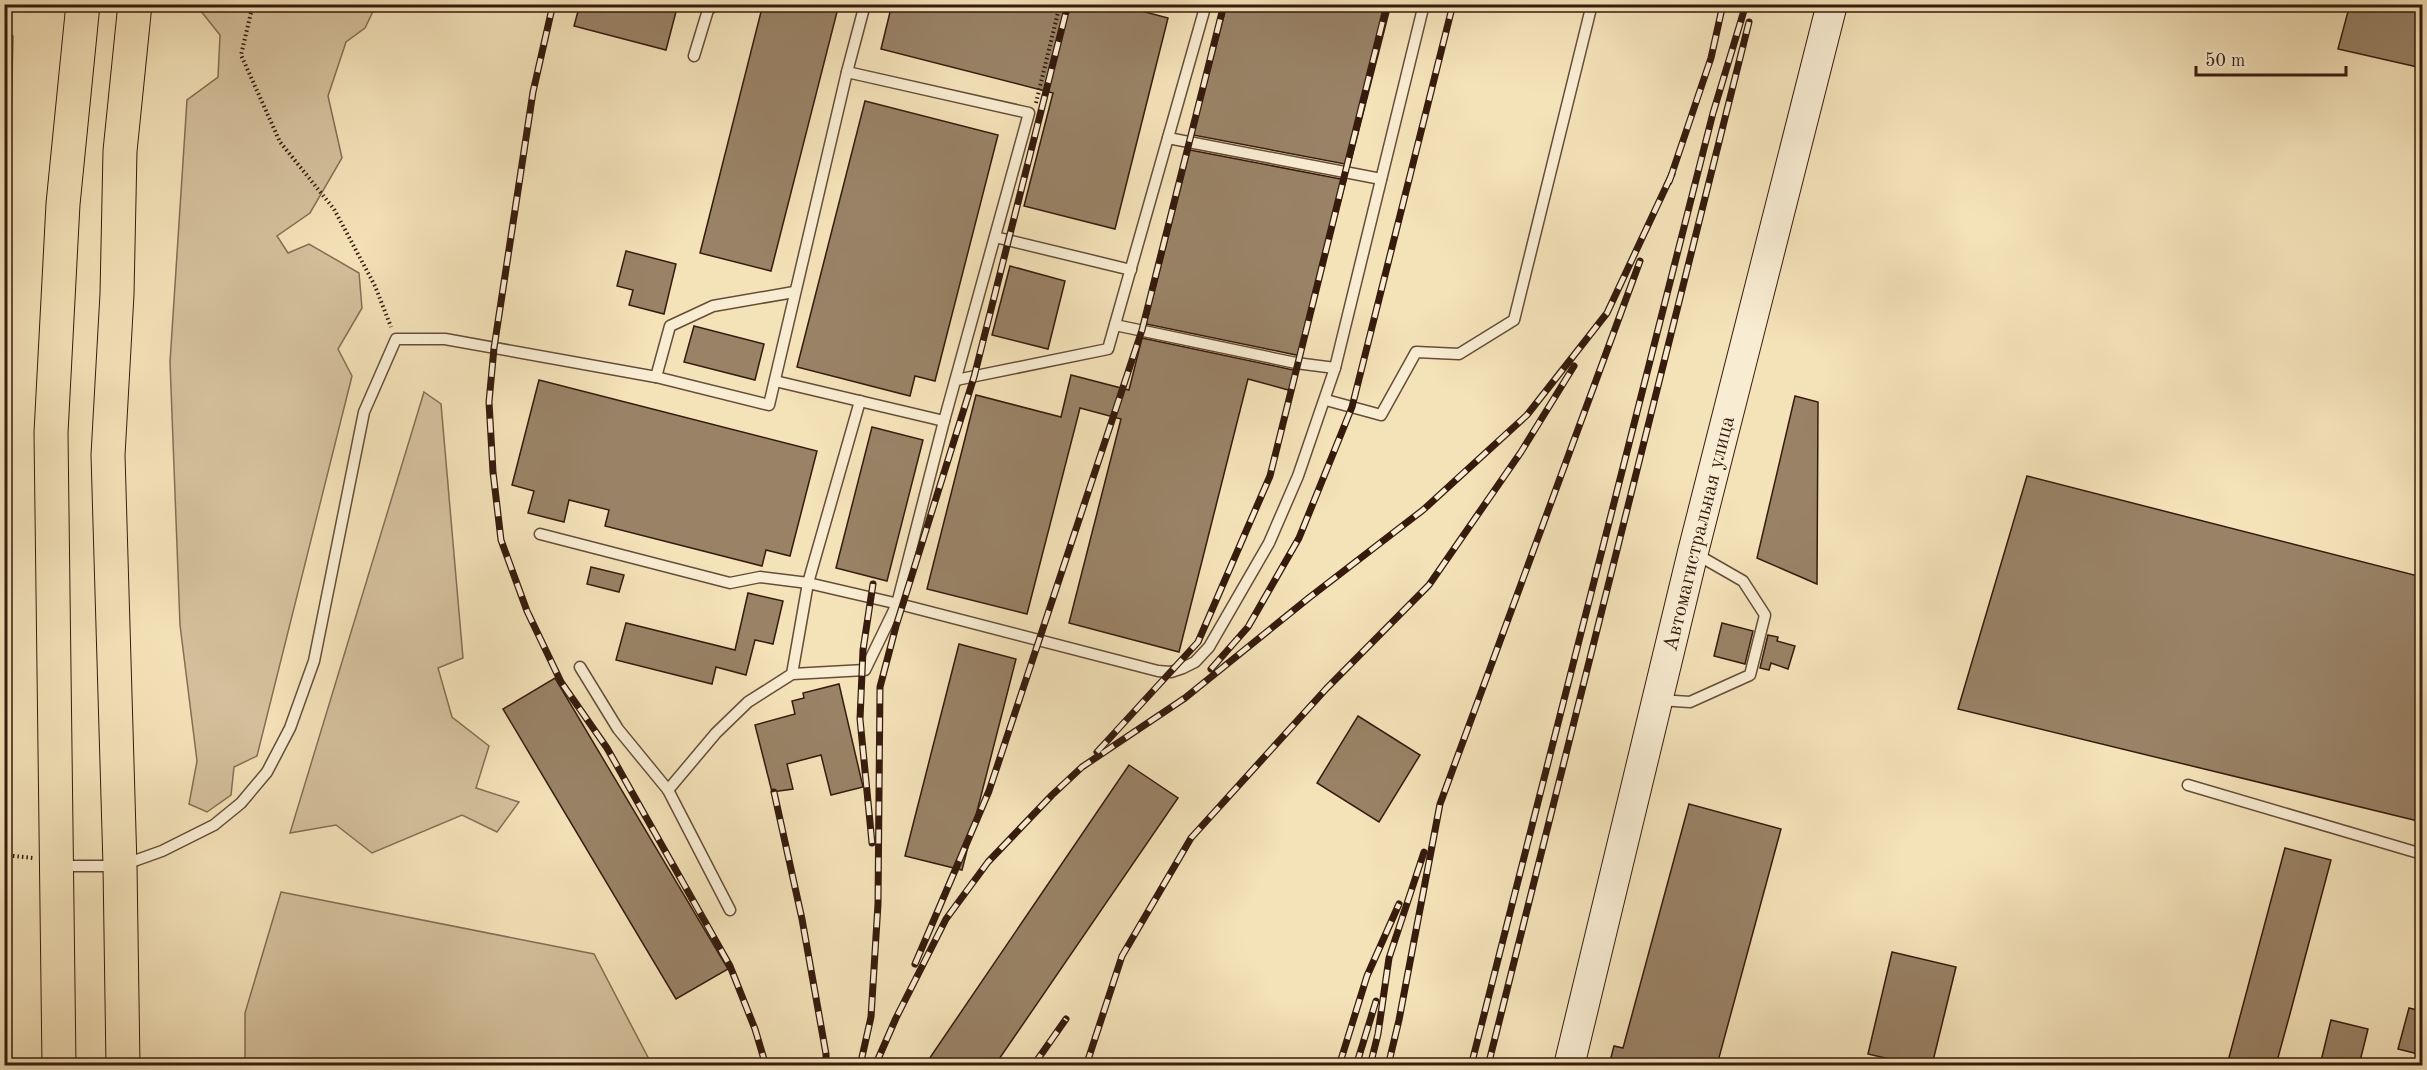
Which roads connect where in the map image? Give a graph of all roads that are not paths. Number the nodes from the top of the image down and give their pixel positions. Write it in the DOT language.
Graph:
graph roads {
  1 [pos="83,4"];
  2 [pos="135,4"];
  3 [pos="716,4"];
  4 [pos="865,4"];
  5 [pos="1206,4"];
  6 [pos="1424,4"];
  7 [pos="1592,4"];
  8 [pos="1832,4"];
  9 [pos="694,56"];
  10 [pos="847,72"];
  11 [pos="1168,138"];
  12 [pos="1381,179"];
  13 [pos="995,237"];
  14 [pos="1131,270"];
  15 [pos="794,292"];
  16 [pos="1115,325"];
  17 [pos="1335,368"];
  18 [pos="656,377"];
  19 [pos="956,380"];
  20 [pos="775,381"];
  21 [pos="1326,400"];
  22 [pos="860,401"];
  23 [pos="944,421"];
  24 [pos="540,534"];
  25 [pos="1693,552"];
  26 [pos="808,583"];
  27 [pos="897,604"];
  28 [pos="580,667"];
  29 [pos="792,674"];
  30 [pos="1659,700"];
  31 [pos="2188,785"];
  32 [pos="668,790"];
  33 [pos="2422,854"];
  34 [pos="44,862"];
  35 [pos="120,866"];
  36 [pos="730,910"];
  37 [pos="59,1065"];
  38 [pos="123,1065"];
  39 [pos="1569,1065"];
  1 -- 34 [label="main road"];
  2 -- 35 [label="main road"];
  3 -- 9 [label="lane"];
  4 -- 10 [label="lane"];
  5 -- 11 [label="lane"];
  6 -- 12 [label="lane"];
  7 -- 21 [label="lane"];
  8 -- 25 [label="main road, Автомагистральная улица"];
  10 -- 13 [label="lane"];
  10 -- 15 [label="lane"];
  11 -- 12 [label="lane"];
  11 -- 14 [label="lane"];
  12 -- 17 [label="lane"];
  13 -- 14 [label="lane"];
  13 -- 19 [label="lane"];
  14 -- 16 [label="lane"];
  15 -- 18 [label="lane"];
  15 -- 20 [label="lane"];
  16 -- 17 [label="lane"];
  16 -- 19 [label="lane"];
  17 -- 21 [label="lane"];
  18 -- 20 [label="lane"];
  18 -- 35 [label="lane"];
  19 -- 23 [label="lane"];
  20 -- 22 [label="lane"];
  21 -- 27 [label="lane"];
  22 -- 23 [label="lane"];
  22 -- 26 [label="lane"];
  23 -- 27 [label="lane"];
  24 -- 26 [label="lane"];
  25 -- 30 [label="main road, Автомагистральная улица"];
  25 -- 30 [label="lane"];
  26 -- 27 [label="lane"];
  26 -- 29 [label="lane"];
  27 -- 29 [label="lane"];
  28 -- 32 [label="lane"];
  29 -- 32 [label="lane"];
  30 -- 39 [label="main road, Автомагистральная улица"];
  31 -- 33 [label="lane"];
  32 -- 36 [label="lane"];
  34 -- 35 [label="lane"];
  34 -- 37 [label="main road"];
  35 -- 38 [label="main road"];
}
